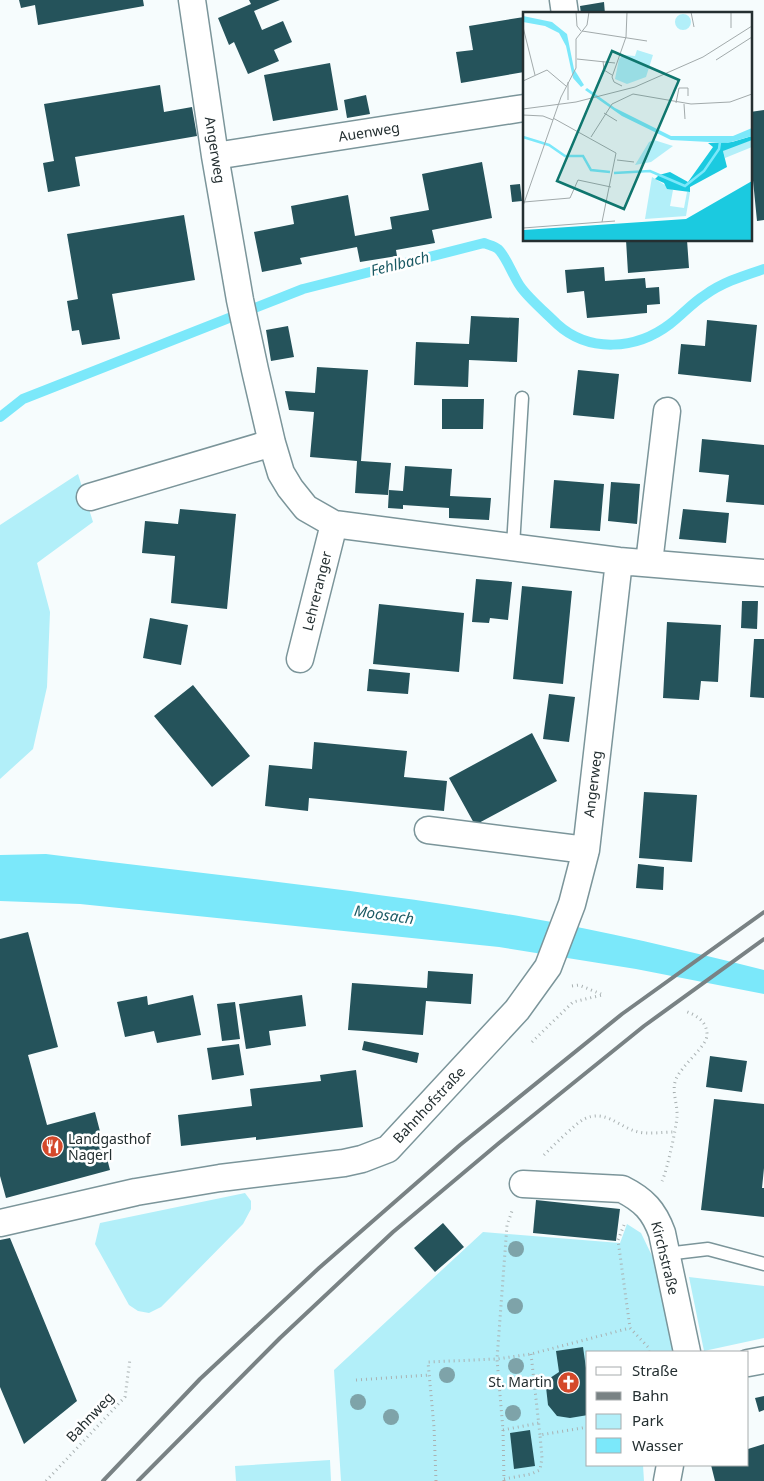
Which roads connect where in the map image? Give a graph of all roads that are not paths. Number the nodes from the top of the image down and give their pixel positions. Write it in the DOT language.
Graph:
graph roads {
  1 [pos="192,0"];
  2 [pos="523,108"];
  3 [pos="215,156"];
  4 [pos="522,398"];
  5 [pos="667,411"];
  6 [pos="272,443"];
  7 [pos="90,496"];
  8 [pos="334,524"];
  9 [pos="513,546"];
  10 [pos="619,561"];
  11 [pos="649,563"];
  12 [pos="764,573"];
  13 [pos="300,659"];
  14 [pos="428,830"];
  15 [pos="586,850"];
  16 [pos="523,1184"];
  17 [pos="0,1223"];
  18 [pos="666,1254"];
  19 [pos="764,1264"];
  20 [pos="686,1351"];
  21 [pos="764,1360"];
  22 [pos="749,1364"];
  23 [pos="670,1466"];
  24 [pos="667,1481"];
  1 -- 3 [label="street, Angerweg"];
  2 -- 3 [label="street, Auenweg"];
  3 -- 6 [label="street, Angerweg"];
  4 -- 9 [label="lane"];
  5 -- 11 [label="street"];
  6 -- 7 [label="street"];
  6 -- 8 [label="street, Angerweg"];
  8 -- 9 [label="street, Angerweg"];
  8 -- 13 [label="street, Lehreranger"];
  9 -- 10 [label="street, Angerweg"];
  10 -- 11 [label="street, Angerweg"];
  10 -- 15 [label="street, Angerweg"];
  11 -- 12 [label="street, Angerweg"];
  14 -- 15 [label="street"];
  15 -- 17 [label="street, Bahnhofstraße"];
  16 -- 18 [label="street, Kirchstraße"];
  18 -- 19 [label="lane"];
  18 -- 20 [label="street, Kirchstraße"];
  21 -- 22 [label="street"];
  23 -- 24 [label="street"];
}
